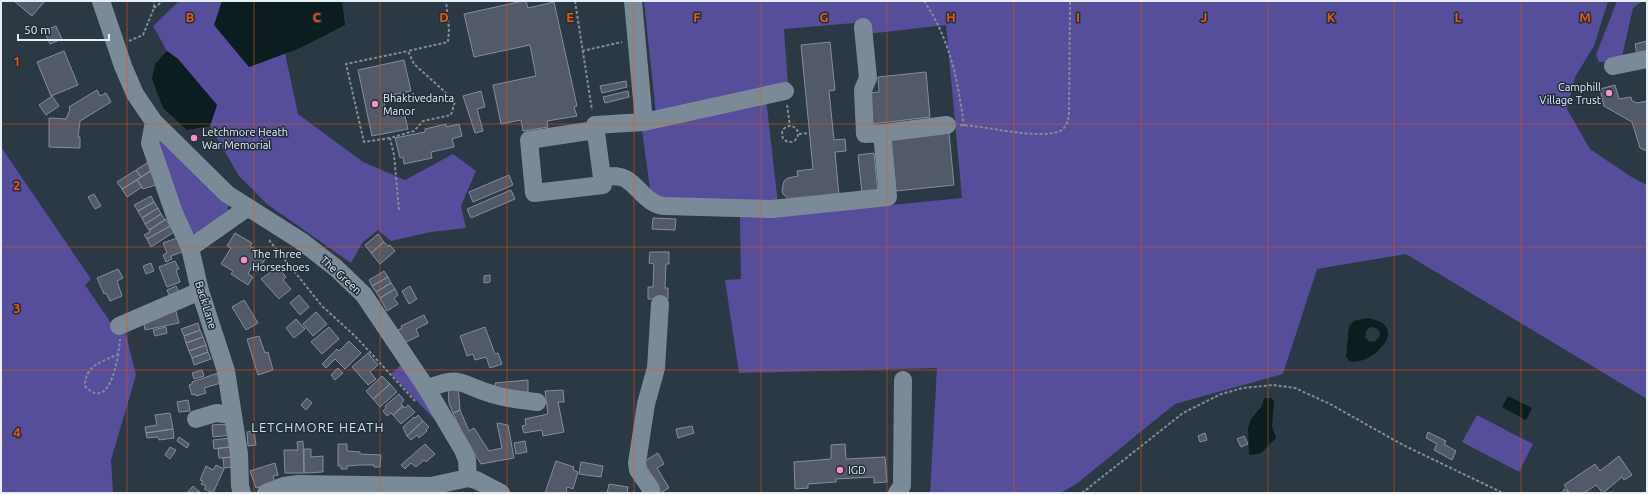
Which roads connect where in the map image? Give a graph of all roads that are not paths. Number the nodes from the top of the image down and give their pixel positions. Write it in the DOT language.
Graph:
graph roads {
  1 [pos="101,1"];
  2 [pos="633,1"];
  3 [pos="863,27"];
  4 [pos="1647,59"];
  5 [pos="1613,66"];
  6 [pos="785,91"];
  7 [pos="154,122"];
  8 [pos="644,122"];
  9 [pos="956,125"];
  10 [pos="595,128"];
  11 [pos="882,133"];
  12 [pos="602,176"];
  13 [pos="247,208"];
  14 [pos="190,248"];
  15 [pos="200,290"];
  16 [pos="660,304"];
  17 [pos="119,326"];
  18 [pos="903,380"];
  19 [pos="423,397"];
  20 [pos="538,402"];
  21 [pos="233,415"];
  22 [pos="196,418"];
  23 [pos="468,478"];
  24 [pos="440,489"];
  25 [pos="651,489"];
  26 [pos="242,493"];
  27 [pos="266,493"];
  28 [pos="501,493"];
  29 [pos="897,493"];
  1 -- 7 [label="street, The Green"];
  2 -- 8 [label="street"];
  3 -- 11 [label="street"];
  4 -- 5 [label="street"];
  6 -- 8 [label="street"];
  7 -- 13 [label="street, The Green"];
  7 -- 14 [label="street, Back Lane"];
  8 -- 10 [label="street"];
  9 -- 11 [label="street"];
  10 -- 12 [label="street"];
  10 -- 12 [label="street"];
  11 -- 12 [label="street"];
  13 -- 14 [label="street"];
  13 -- 19 [label="street, The Green"];
  14 -- 15 [label="street, Back Lane"];
  15 -- 17 [label="street"];
  15 -- 21 [label="street, Back Lane"];
  16 -- 25 [label="street"];
  18 -- 29 [label="street"];
  19 -- 20 [label="street"];
  19 -- 23 [label="street, The Green"];
  21 -- 22 [label="street"];
  21 -- 26 [label="street, Back Lane"];
  23 -- 24 [label="street"];
  23 -- 28 [label="street"];
  24 -- 27 [label="street"];
}
